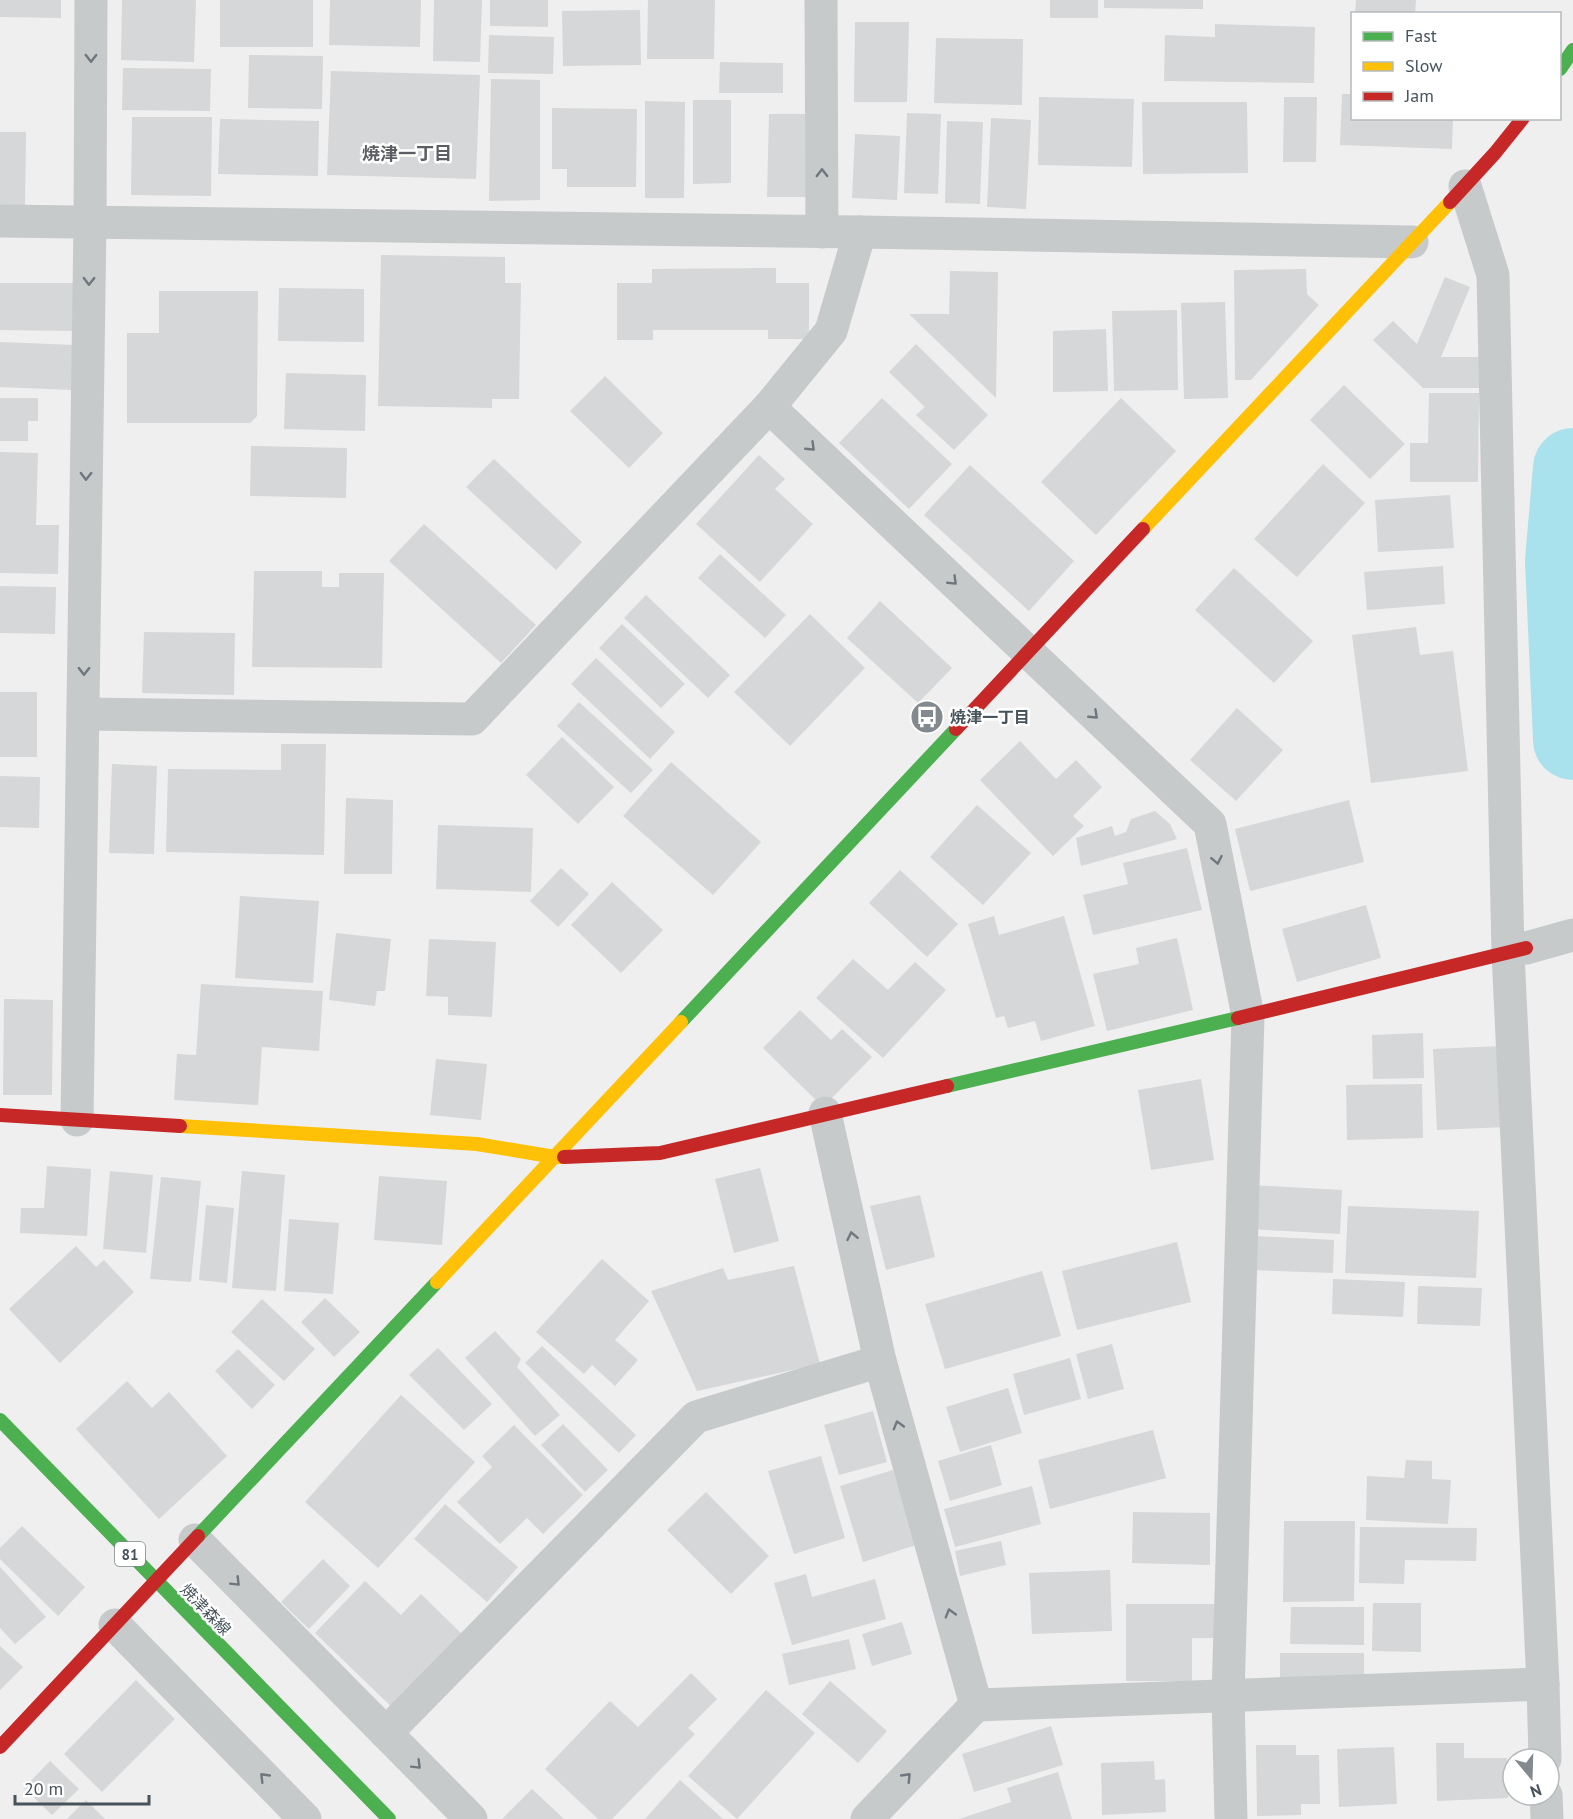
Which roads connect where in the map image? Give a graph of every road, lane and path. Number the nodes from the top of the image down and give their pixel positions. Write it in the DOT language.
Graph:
graph roads {
  1 [pos="91,0"];
  2 [pos="821,0"];
  3 [pos="1573,50"];
  4 [pos="1561,68"];
  5 [pos="1521,120"];
  6 [pos="1465,186"];
  7 [pos="0,221"];
  8 [pos="90,222"];
  9 [pos="822,232"];
  10 [pos="860,232"];
  11 [pos="1412,242"];
  12 [pos="769,406"];
  13 [pos="1028,652"];
  14 [pos="83,714"];
  15 [pos="1573,935"];
  16 [pos="1517,950"];
  17 [pos="1248,1016"];
  18 [pos="825,1113"];
  19 [pos="0,1115"];
  20 [pos="77,1120"];
  21 [pos="555,1157"];
  22 [pos="880,1360"];
  23 [pos="0,1420"];
  24 [pos="195,1540"];
  25 [pos="156,1581"];
  26 [pos="115,1625"];
  27 [pos="1543,1684"];
  28 [pos="1228,1696"];
  29 [pos="976,1705"];
  30 [pos="386,1733"];
  31 [pos="0,1747"];
  32 [pos="1545,1747"];
  33 [pos="305,1819"];
  34 [pos="389,1819"];
  35 [pos="471,1819"];
  36 [pos="867,1819"];
  37 [pos="1231,1819"];
  1 -- 8 [label="street, one-way"];
  9 -- 2 [label="street, one-way"];
  3 -- 4 [label="street"];
  5 -- 6 [label="street"];
  6 -- 11 [label="street"];
  6 -- 16 [label="street"];
  7 -- 8 [label="street"];
  8 -- 9 [label="street"];
  8 -- 14 [label="street, one-way"];
  9 -- 10 [label="street"];
  10 -- 11 [label="street"];
  10 -- 12 [label="street"];
  11 -- 13 [label="street"];
  12 -- 13 [label="street, one-way"];
  12 -- 14 [label="street"];
  13 -- 17 [label="street, one-way"];
  13 -- 21 [label="street"];
  14 -- 20 [label="street"];
  15 -- 16 [label="street"];
  16 -- 17 [label="street"];
  16 -- 27 [label="street"];
  17 -- 18 [label="street"];
  17 -- 28 [label="street"];
  18 -- 21 [label="street"];
  22 -- 18 [label="street, one-way"];
  19 -- 20 [label="street"];
  20 -- 21 [label="street"];
  21 -- 24 [label="street"];
  29 -- 22 [label="street, one-way"];
  22 -- 30 [label="street"];
  23 -- 25 [label="street, 焼津森線 / 81"];
  24 -- 25 [label="street"];
  24 -- 30 [label="street, one-way"];
  25 -- 26 [label="street"];
  25 -- 34 [label="street, 焼津森線 / 81"];
  26 -- 31 [label="street"];
  33 -- 26 [label="street, one-way"];
  27 -- 28 [label="street"];
  27 -- 32 [label="street"];
  28 -- 29 [label="street"];
  28 -- 37 [label="street"];
  36 -- 29 [label="street, one-way"];
  30 -- 35 [label="street, one-way"];
}
